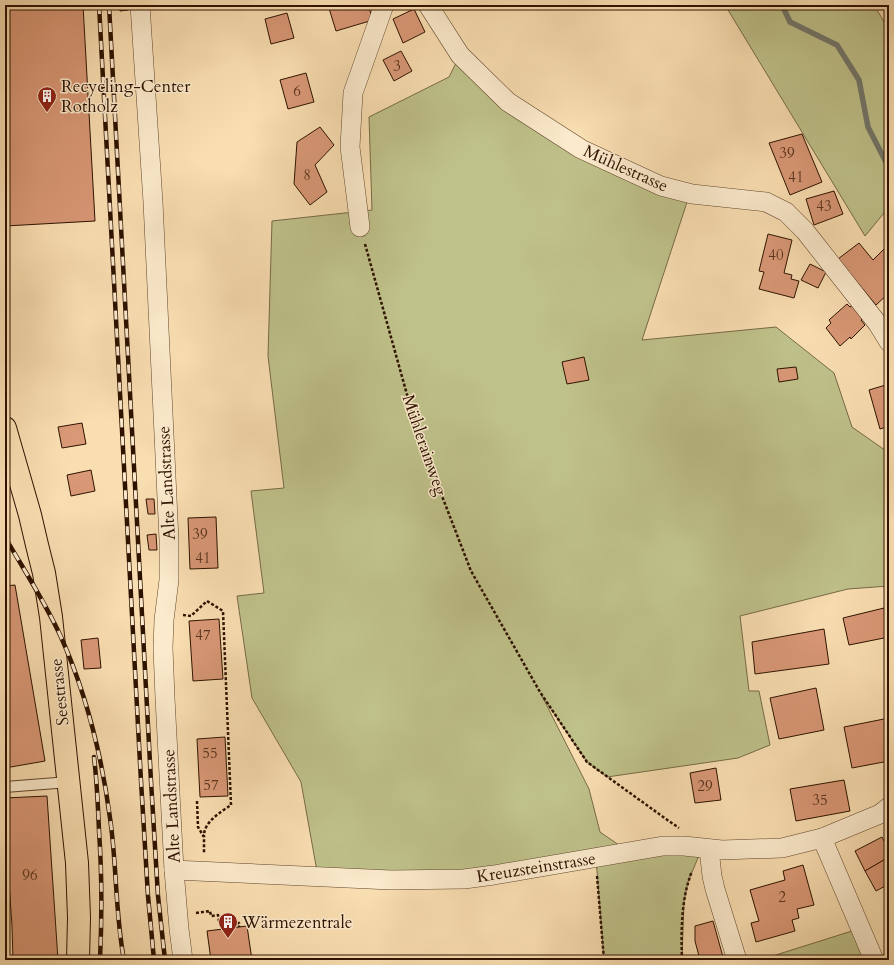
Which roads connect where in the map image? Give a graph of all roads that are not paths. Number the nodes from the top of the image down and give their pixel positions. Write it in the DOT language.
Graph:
graph roads {
  1 [pos="140,5"];
  2 [pos="384,5"];
  3 [pos="428,5"];
  4 [pos="360,227"];
  5 [pos="884,320"];
  6 [pos="889,342"];
  7 [pos="5,428"];
  8 [pos="69,782"];
  9 [pos="5,787"];
  10 [pos="889,807"];
  11 [pos="822,838"];
  12 [pos="705,848"];
  13 [pos="174,870"];
  14 [pos="78,960"];
  15 [pos="183,960"];
  16 [pos="737,960"];
  17 [pos="874,960"];
  1 -- 13 [label="street, Alte Landstrasse"];
  2 -- 4 [label="street"];
  3 -- 5 [label="street, Mühlestrasse"];
  5 -- 6 [label="street, Mühlestrasse"];
  7 -- 8 [label="main road, Seestrasse"];
  8 -- 9 [label="lane"];
  8 -- 14 [label="main road, Seestrasse"];
  10 -- 11 [label="street, Kreuzsteinstrasse"];
  11 -- 12 [label="street, Kreuzsteinstrasse"];
  11 -- 17 [label="street"];
  12 -- 13 [label="street, Kreuzsteinstrasse"];
  12 -- 16 [label="street"];
  13 -- 15 [label="street, Alte Landstrasse"];
}
